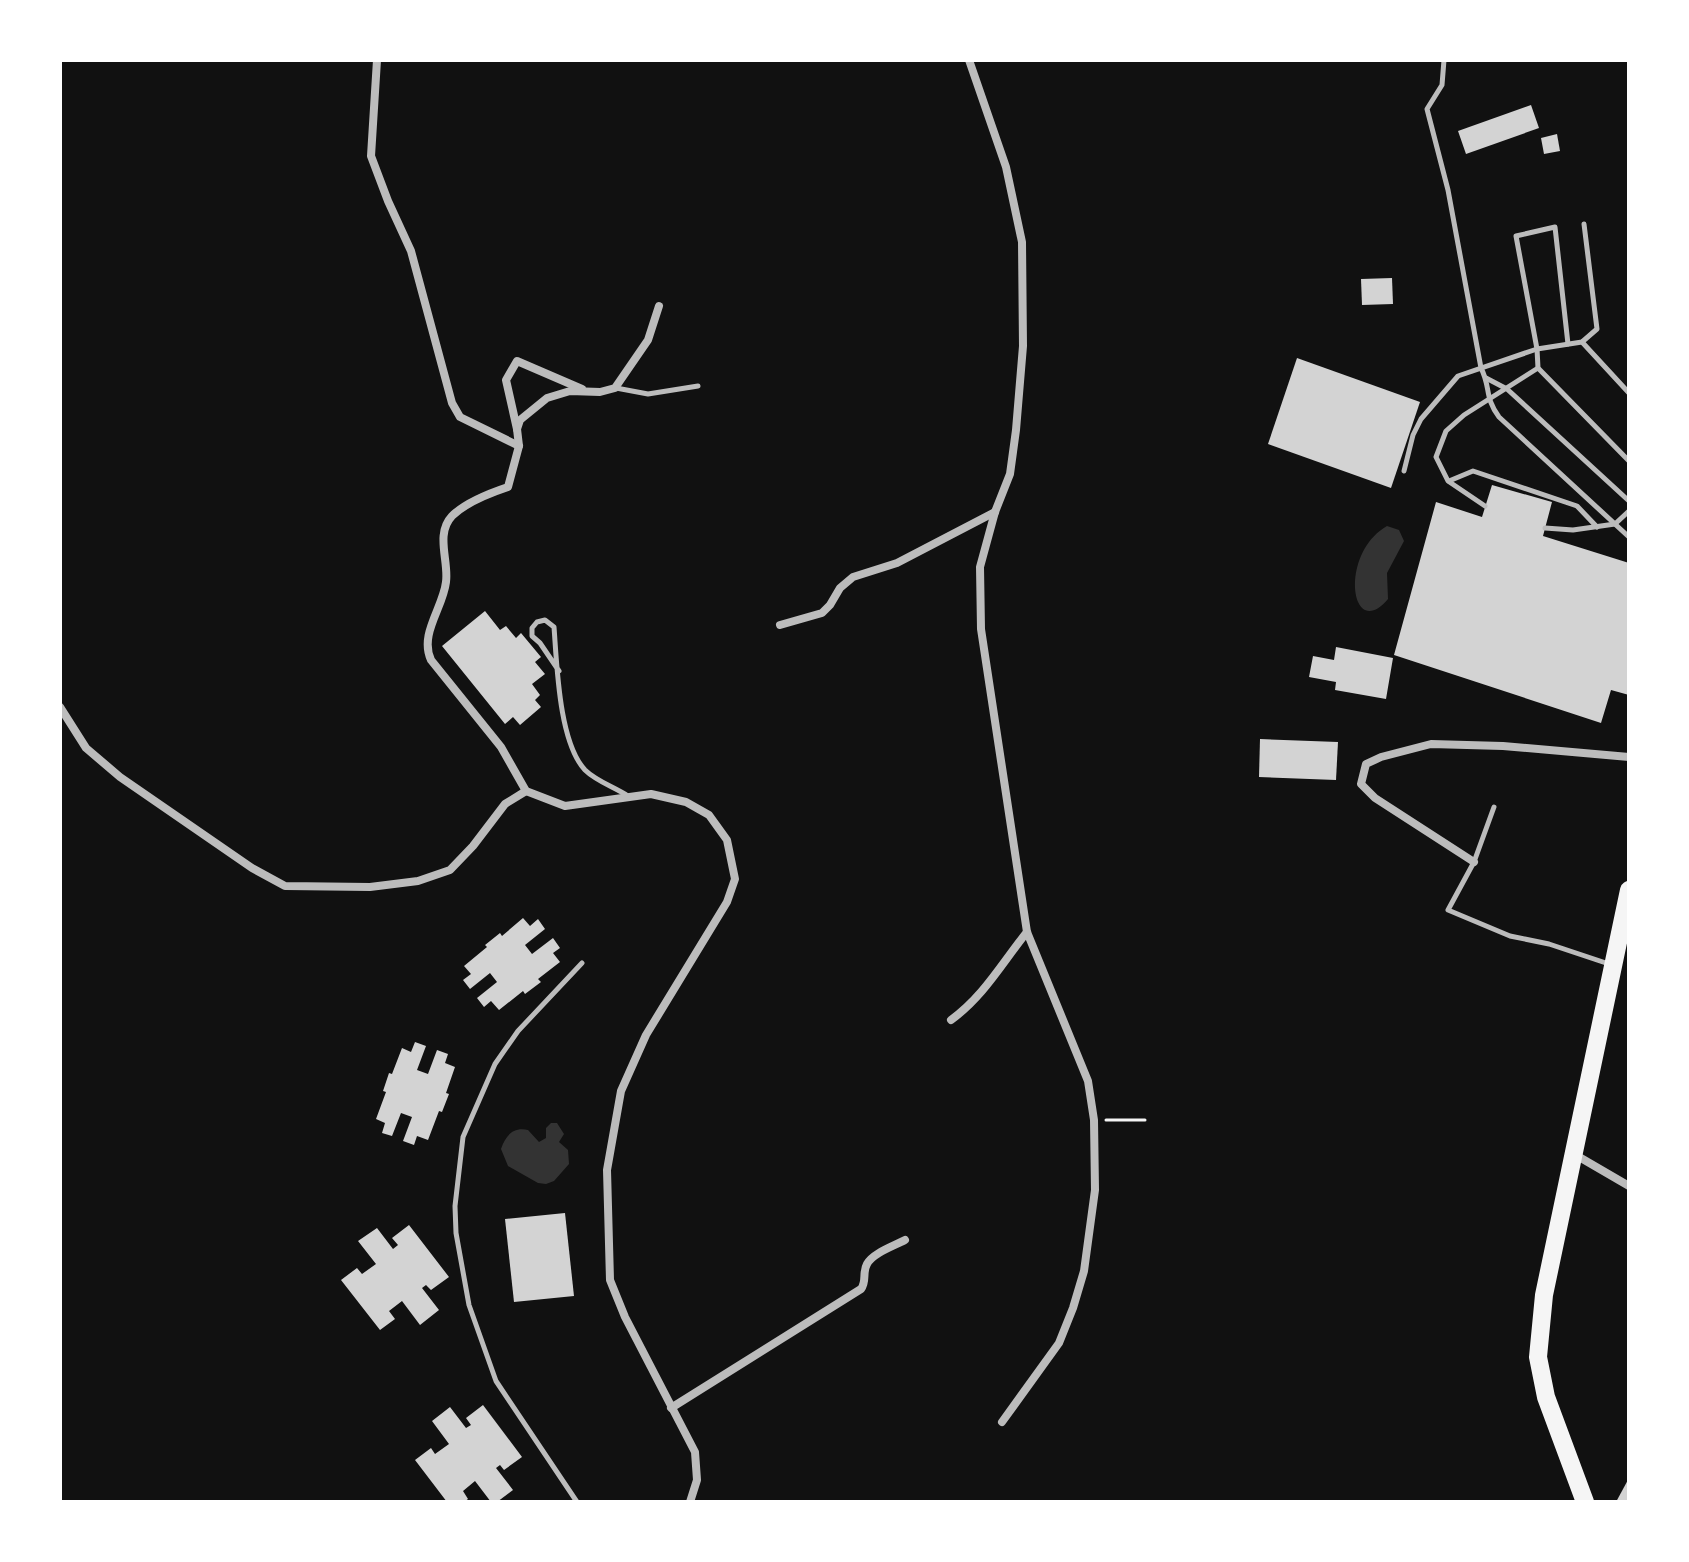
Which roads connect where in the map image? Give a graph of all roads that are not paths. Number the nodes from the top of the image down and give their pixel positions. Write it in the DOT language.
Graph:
graph roads {
  1 [pos="377,60"];
  2 [pos="969,60"];
  3 [pos="1444,60"];
  4 [pos="1584,224"];
  5 [pos="659,306"];
  6 [pos="1582,342"];
  7 [pos="1568,344"];
  8 [pos="1537,349"];
  9 [pos="1481,368"];
  10 [pos="1538,368"];
  11 [pos="1486,378"];
  12 [pos="698,386"];
  13 [pos="615,388"];
  14 [pos="1507,389"];
  15 [pos="587,392"];
  16 [pos="1629,393"];
  17 [pos="1488,402"];
  18 [pos="517,429"];
  19 [pos="519,446"];
  20 [pos="1628,459"];
  21 [pos="1404,471"];
  22 [pos="1448,481"];
  23 [pos="1629,501"];
  24 [pos="1485,506"];
  25 [pos="1629,511"];
  26 [pos="995,512"];
  27 [pos="1615,524"];
  28 [pos="1597,527"];
  29 [pos="1545,528"];
  30 [pos="1629,537"];
  31 [pos="780,625"];
  32 [pos="554,634"];
  33 [pos="540,643"];
  34 [pos="559,671"];
  35 [pos="60,707"];
  36 [pos="1629,757"];
  37 [pos="526,791"];
  38 [pos="631,798"];
  39 [pos="1494,807"];
  40 [pos="1474,862"];
  41 [pos="1629,890"];
  42 [pos="1027,932"];
  43 [pos="582,963"];
  44 [pos="1614,966"];
  45 [pos="951,1020"];
  46 [pos="1573,1153"];
  47 [pos="1629,1186"];
  48 [pos="905,1240"];
  49 [pos="671,1408"];
  50 [pos="1002,1422"];
  51 [pos="577,1502"];
  52 [pos="690,1502"];
  53 [pos="1585,1502"];
  1 -- 19 [label="street"];
  2 -- 26 [label="street"];
  3 -- 9 [label="lane"];
  4 -- 6 [label="lane"];
  5 -- 13 [label="street"];
  6 -- 7 [label="lane"];
  6 -- 16 [label="lane"];
  7 -- 8 [label="lane"];
  7 -- 8 [label="lane"];
  8 -- 9 [label="lane"];
  8 -- 10 [label="lane"];
  9 -- 11 [label="lane"];
  9 -- 21 [label="lane"];
  10 -- 14 [label="lane"];
  10 -- 20 [label="lane"];
  11 -- 14 [label="lane"];
  11 -- 17 [label="lane"];
  12 -- 13 [label="lane"];
  13 -- 15 [label="street"];
  14 -- 17 [label="lane"];
  14 -- 23 [label="lane"];
  15 -- 18 [label="street"];
  15 -- 18 [label="street"];
  17 -- 22 [label="lane"];
  17 -- 27 [label="lane"];
  18 -- 19 [label="street"];
  19 -- 37 [label="street"];
  22 -- 24 [label="lane"];
  22 -- 28 [label="lane"];
  25 -- 27 [label="lane"];
  26 -- 31 [label="street"];
  26 -- 42 [label="street"];
  27 -- 28 [label="lane"];
  27 -- 30 [label="lane"];
  28 -- 29 [label="lane"];
  32 -- 33 [label="lane"];
  32 -- 33 [label="lane"];
  32 -- 34 [label="lane"];
  33 -- 34 [label="lane"];
  34 -- 38 [label="lane"];
  35 -- 37 [label="street"];
  36 -- 40 [label="street"];
  37 -- 38 [label="street"];
  38 -- 49 [label="street"];
  39 -- 40 [label="lane"];
  40 -- 44 [label="lane"];
  41 -- 44 [label="main road"];
  42 -- 45 [label="street"];
  42 -- 50 [label="street"];
  43 -- 51 [label="lane"];
  44 -- 46 [label="main road"];
  46 -- 47 [label="street"];
  46 -- 53 [label="main road"];
  48 -- 49 [label="street"];
  49 -- 52 [label="street"];
}
